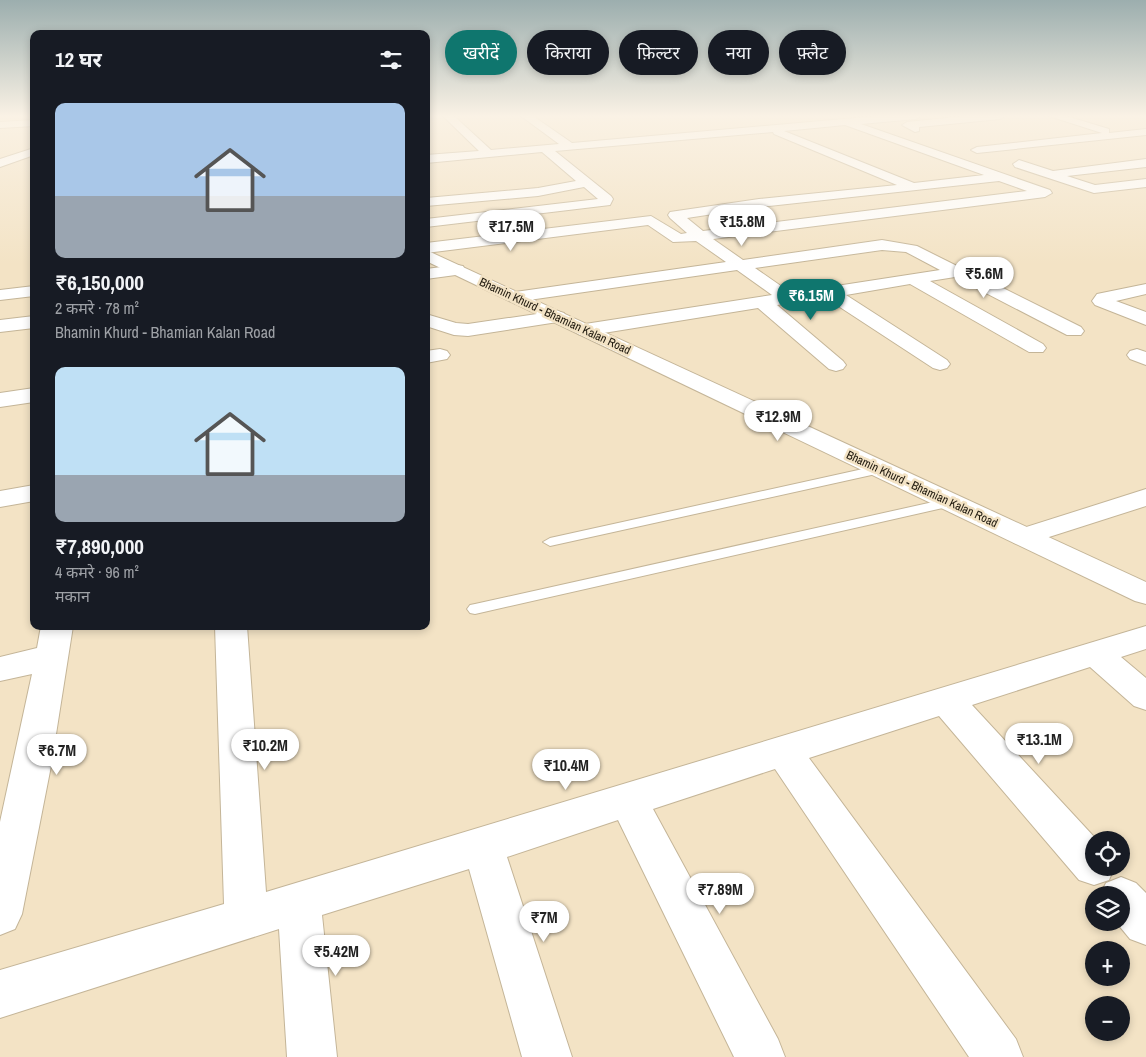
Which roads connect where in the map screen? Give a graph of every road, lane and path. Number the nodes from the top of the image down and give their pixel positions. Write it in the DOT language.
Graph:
graph roads {
  1 [pos="565,165"];
  2 [pos="861,165"];
  3 [pos="939,165"];
  4 [pos="970,165"];
  5 [pos="1024,165"];
  6 [pos="1126,165"];
  7 [pos="1050,174"];
  8 [pos="1004,177"];
  9 [pos="586,183"];
  10 [pos="951,183"];
  11 [pos="1146,183"];
  12 [pos="914,187"];
  13 [pos="806,198"];
  14 [pos="430,202"];
  15 [pos="958,205"];
  16 [pos="847,219"];
  17 [pos="430,223"];
  18 [pos="700,237"];
  19 [pos="898,246"];
  20 [pos="430,248"];
  21 [pos="430,257"];
  22 [pos="740,265"];
  23 [pos="990,267"];
  24 [pos="458,270"];
  25 [pos="959,273"];
  26 [pos="430,274"];
  27 [pos="915,280"];
  28 [pos="1146,289"];
  29 [pos="30,291"];
  30 [pos="831,293"];
  31 [pos="0,295"];
  32 [pos="515,297"];
  33 [pos="789,300"];
  34 [pos="763,304"];
  35 [pos="558,317"];
  36 [pos="1146,319"];
  37 [pos="430,321"];
  38 [pos="30,322"];
  39 [pos="0,326"];
  40 [pos="586,330"];
  41 [pos="1074,331"];
  42 [pos="1036,348"];
  43 [pos="940,364"];
  44 [pos="836,365"];
  45 [pos="30,396"];
  46 [pos="0,400"];
  47 [pos="881,469"];
  48 [pos="30,494"];
  49 [pos="1146,497"];
  50 [pos="0,499"];
  51 [pos="951,502"];
  52 [pos="1024,537"];
  53 [pos="550,542"];
  54 [pos="1146,594"];
  55 [pos="476,609"];
  56 [pos="231,630"];
  57 [pos="1146,637"];
  58 [pos="54,642"];
  59 [pos="1095,653"];
  60 [pos="0,669"];
  61 [pos="1146,698"];
  62 [pos="946,700"];
  63 [pos="783,751"];
  64 [pos="628,800"];
  65 [pos="483,846"];
  66 [pos="1085,857"];
  67 [pos="1102,876"];
  68 [pos="1111,886"];
  69 [pos="299,902"];
  70 [pos="1130,907"];
  71 [pos="0,914"];
  72 [pos="246,919"];
  73 [pos="1146,924"];
  74 [pos="0,994"];
  75 [pos="312,1057"];
  76 [pos="547,1057"];
  77 [pos="760,1057"];
  78 [pos="998,1057"];
  1 -- 9 [label="street"];
  2 -- 12 [label="street"];
  3 -- 10 [label="street"];
  4 -- 8 [label="street"];
  5 -- 7 [label="street"];
  6 -- 7 [label="street"];
  7 -- 11 [label="street"];
  8 -- 10 [label="street"];
  8 -- 15 [label="street"];
  9 -- 14 [label="street"];
  9 -- 17 [label="street"];
  10 -- 12 [label="street"];
  12 -- 13 [label="street"];
  12 -- 15 [label="street"];
  13 -- 16 [label="street"];
  13 -- 18 [label="street"];
  15 -- 16 [label="street"];
  16 -- 18 [label="street"];
  16 -- 19 [label="street"];
  18 -- 20 [label="street"];
  18 -- 22 [label="street"];
  19 -- 22 [label="street"];
  19 -- 25 [label="street"];
  21 -- 24 [label="street, Bhamin Khurd - Bhamian Kalan Road"];
  22 -- 32 [label="street"];
  22 -- 33 [label="street"];
  23 -- 25 [label="street"];
  24 -- 26 [label="street"];
  24 -- 32 [label="street, Bhamin Khurd - Bhamian Kalan Road"];
  25 -- 27 [label="street"];
  25 -- 41 [label="street"];
  27 -- 30 [label="street"];
  27 -- 42 [label="street"];
  28 -- 36 [label="street"];
  29 -- 31 [label="street"];
  30 -- 33 [label="street"];
  30 -- 43 [label="street"];
  32 -- 35 [label="street, Bhamin Khurd - Bhamian Kalan Road"];
  33 -- 34 [label="street"];
  34 -- 40 [label="street"];
  34 -- 44 [label="street"];
  35 -- 37 [label="street"];
  35 -- 40 [label="street, Bhamin Khurd - Bhamian Kalan Road"];
  38 -- 39 [label="street"];
  40 -- 47 [label="street, Bhamin Khurd - Bhamian Kalan Road"];
  45 -- 46 [label="street"];
  47 -- 51 [label="street, Bhamin Khurd - Bhamian Kalan Road"];
  47 -- 53 [label="lane"];
  48 -- 50 [label="street"];
  49 -- 52 [label="street"];
  51 -- 52 [label="street, Bhamin Khurd - Bhamian Kalan Road"];
  51 -- 55 [label="lane"];
  52 -- 54 [label="street, Bhamin Khurd - Bhamian Kalan Road"];
  56 -- 72 [label="street"];
  57 -- 59 [label="street"];
  58 -- 60 [label="street"];
  58 -- 71 [label="street"];
  59 -- 61 [label="street"];
  59 -- 62 [label="street"];
  62 -- 63 [label="street"];
  62 -- 66 [label="street"];
  63 -- 64 [label="street"];
  63 -- 78 [label="street"];
  64 -- 65 [label="street"];
  64 -- 77 [label="street"];
  65 -- 69 [label="street"];
  65 -- 76 [label="street"];
  67 -- 68 [label="street"];
  69 -- 72 [label="street"];
  69 -- 75 [label="street"];
  70 -- 73 [label="street"];
  72 -- 74 [label="street"];
}
